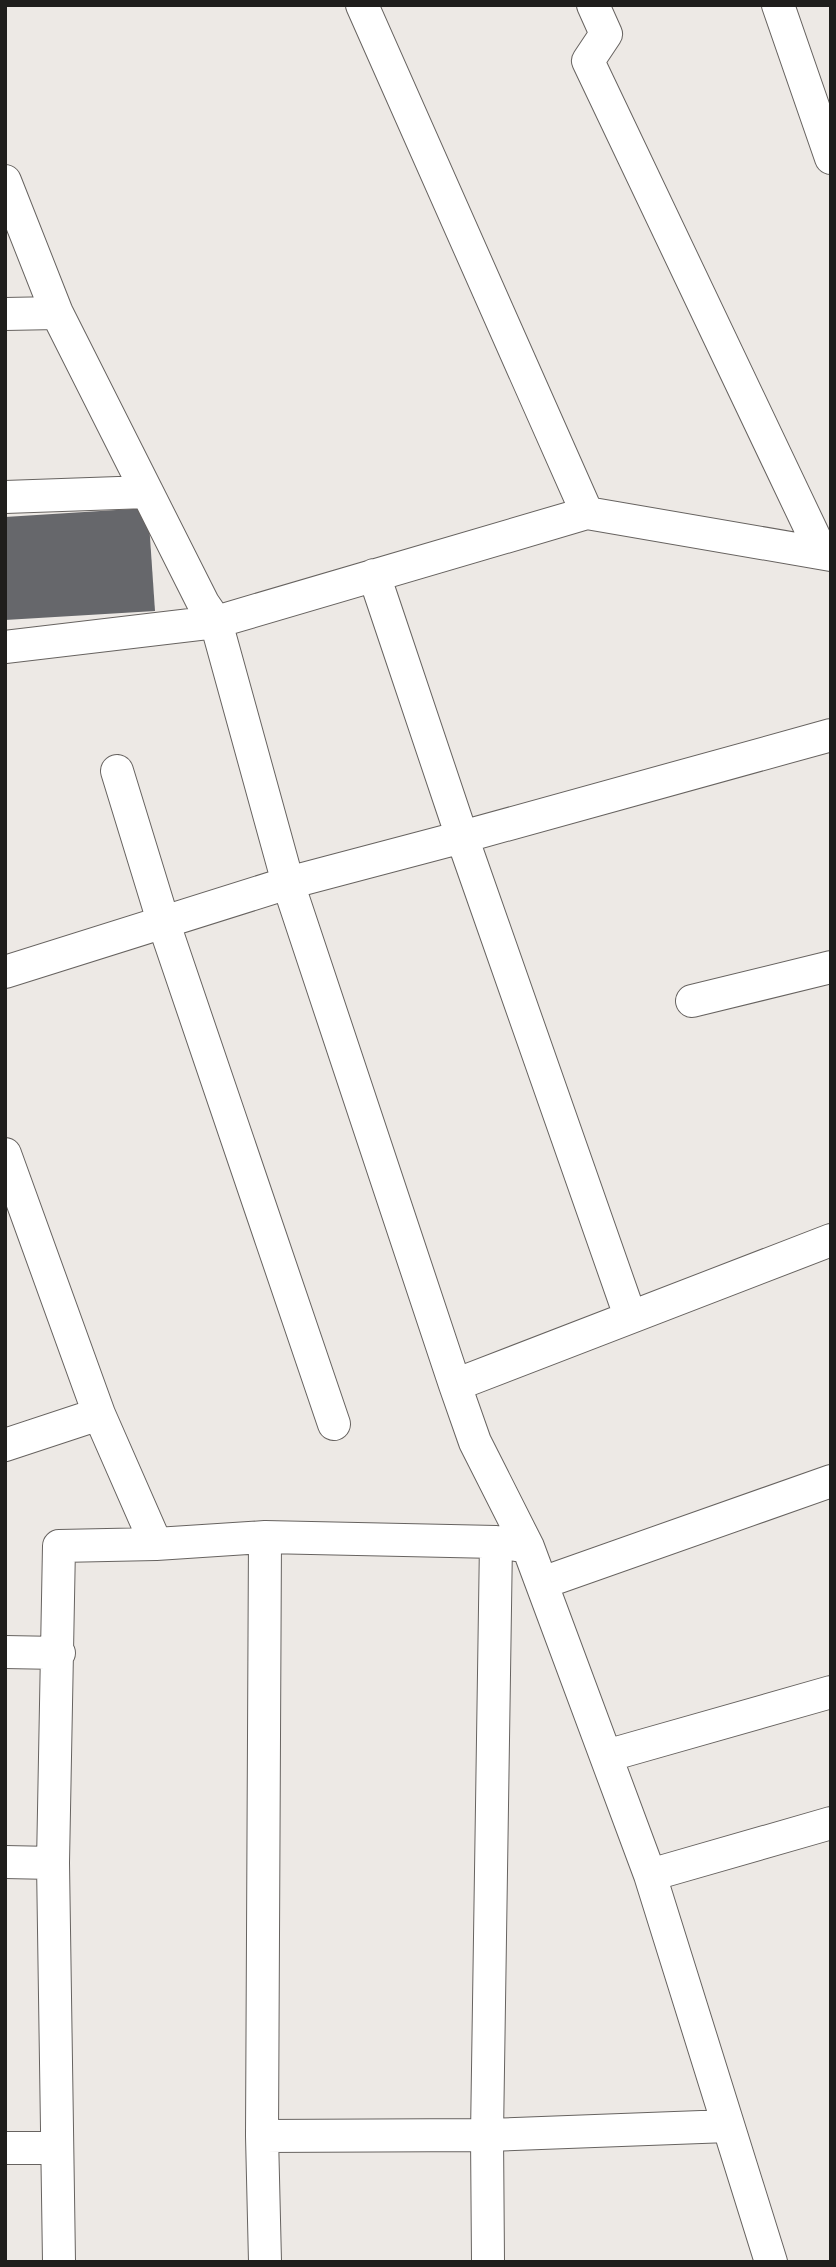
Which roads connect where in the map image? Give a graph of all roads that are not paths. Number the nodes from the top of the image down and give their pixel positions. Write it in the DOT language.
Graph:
graph roads {
  1 [pos="362,5"];
  2 [pos="593,5"];
  3 [pos="778,5"];
  4 [pos="831,158"];
  5 [pos="5,181"];
  6 [pos="57,313"];
  7 [pos="5,314"];
  8 [pos="147,492"];
  9 [pos="5,497"];
  10 [pos="587,513"];
  11 [pos="826,554"];
  12 [pos="374,575"];
  13 [pos="216,622"];
  14 [pos="5,647"];
  15 [pos="831,735"];
  16 [pos="117,771"];
  17 [pos="462,838"];
  18 [pos="288,883"];
  19 [pos="163,921"];
  20 [pos="831,967"];
  21 [pos="5,972"];
  22 [pos="692,1001"];
  23 [pos="5,1154"];
  24 [pos="18,1228"];
  25 [pos="831,1240"];
  26 [pos="630,1316"];
  27 [pos="456,1385"];
  28 [pos="99,1414"];
  29 [pos="334,1424"];
  30 [pos="5,1445"];
  31 [pos="831,1481"];
  32 [pos="265,1537"];
  33 [pos="496,1542"];
  34 [pos="156,1544"];
  35 [pos="528,1548"];
  36 [pos="542,1583"];
  37 [pos="5,1653"];
  38 [pos="59,1653"];
  39 [pos="831,1692"];
  40 [pos="606,1756"];
  41 [pos="831,1823"];
  42 [pos="5,1862"];
  43 [pos="53,1863"];
  44 [pos="650,1875"];
  45 [pos="728,2126"];
  46 [pos="487,2135"];
  47 [pos="262,2136"];
  48 [pos="5,2148"];
  49 [pos="57,2148"];
  50 [pos="59,2262"];
  51 [pos="265,2262"];
  52 [pos="488,2262"];
  53 [pos="771,2262"];
  1 -- 10 [label="street"];
  2 -- 11 [label="street"];
  3 -- 4 [label="street"];
  5 -- 6 [label="street"];
  6 -- 7 [label="street"];
  6 -- 8 [label="street"];
  8 -- 9 [label="street"];
  8 -- 13 [label="street"];
  10 -- 11 [label="street"];
  10 -- 12 [label="street"];
  12 -- 13 [label="street"];
  12 -- 17 [label="street"];
  13 -- 14 [label="street"];
  13 -- 18 [label="street"];
  15 -- 17 [label="street"];
  16 -- 19 [label="street"];
  17 -- 18 [label="street"];
  17 -- 26 [label="street"];
  18 -- 19 [label="street"];
  18 -- 27 [label="street"];
  19 -- 21 [label="street"];
  19 -- 29 [label="street"];
  20 -- 22 [label="street"];
  23 -- 24 [label="street"];
  24 -- 28 [label="street"];
  25 -- 26 [label="street"];
  26 -- 27 [label="street"];
  27 -- 35 [label="street"];
  28 -- 30 [label="street"];
  28 -- 34 [label="street"];
  31 -- 36 [label="street"];
  32 -- 33 [label="street"];
  32 -- 34 [label="street"];
  32 -- 47 [label="street"];
  33 -- 35 [label="street"];
  33 -- 46 [label="street"];
  34 -- 38 [label="street"];
  35 -- 36 [label="street"];
  36 -- 40 [label="street"];
  37 -- 38 [label="street"];
  38 -- 43 [label="street"];
  39 -- 40 [label="street"];
  40 -- 44 [label="street"];
  41 -- 44 [label="street"];
  42 -- 43 [label="street"];
  43 -- 49 [label="street"];
  44 -- 45 [label="street"];
  45 -- 46 [label="street"];
  45 -- 53 [label="street"];
  46 -- 47 [label="street"];
  46 -- 52 [label="street"];
  47 -- 51 [label="street"];
  48 -- 49 [label="street"];
  49 -- 50 [label="street"];
}
